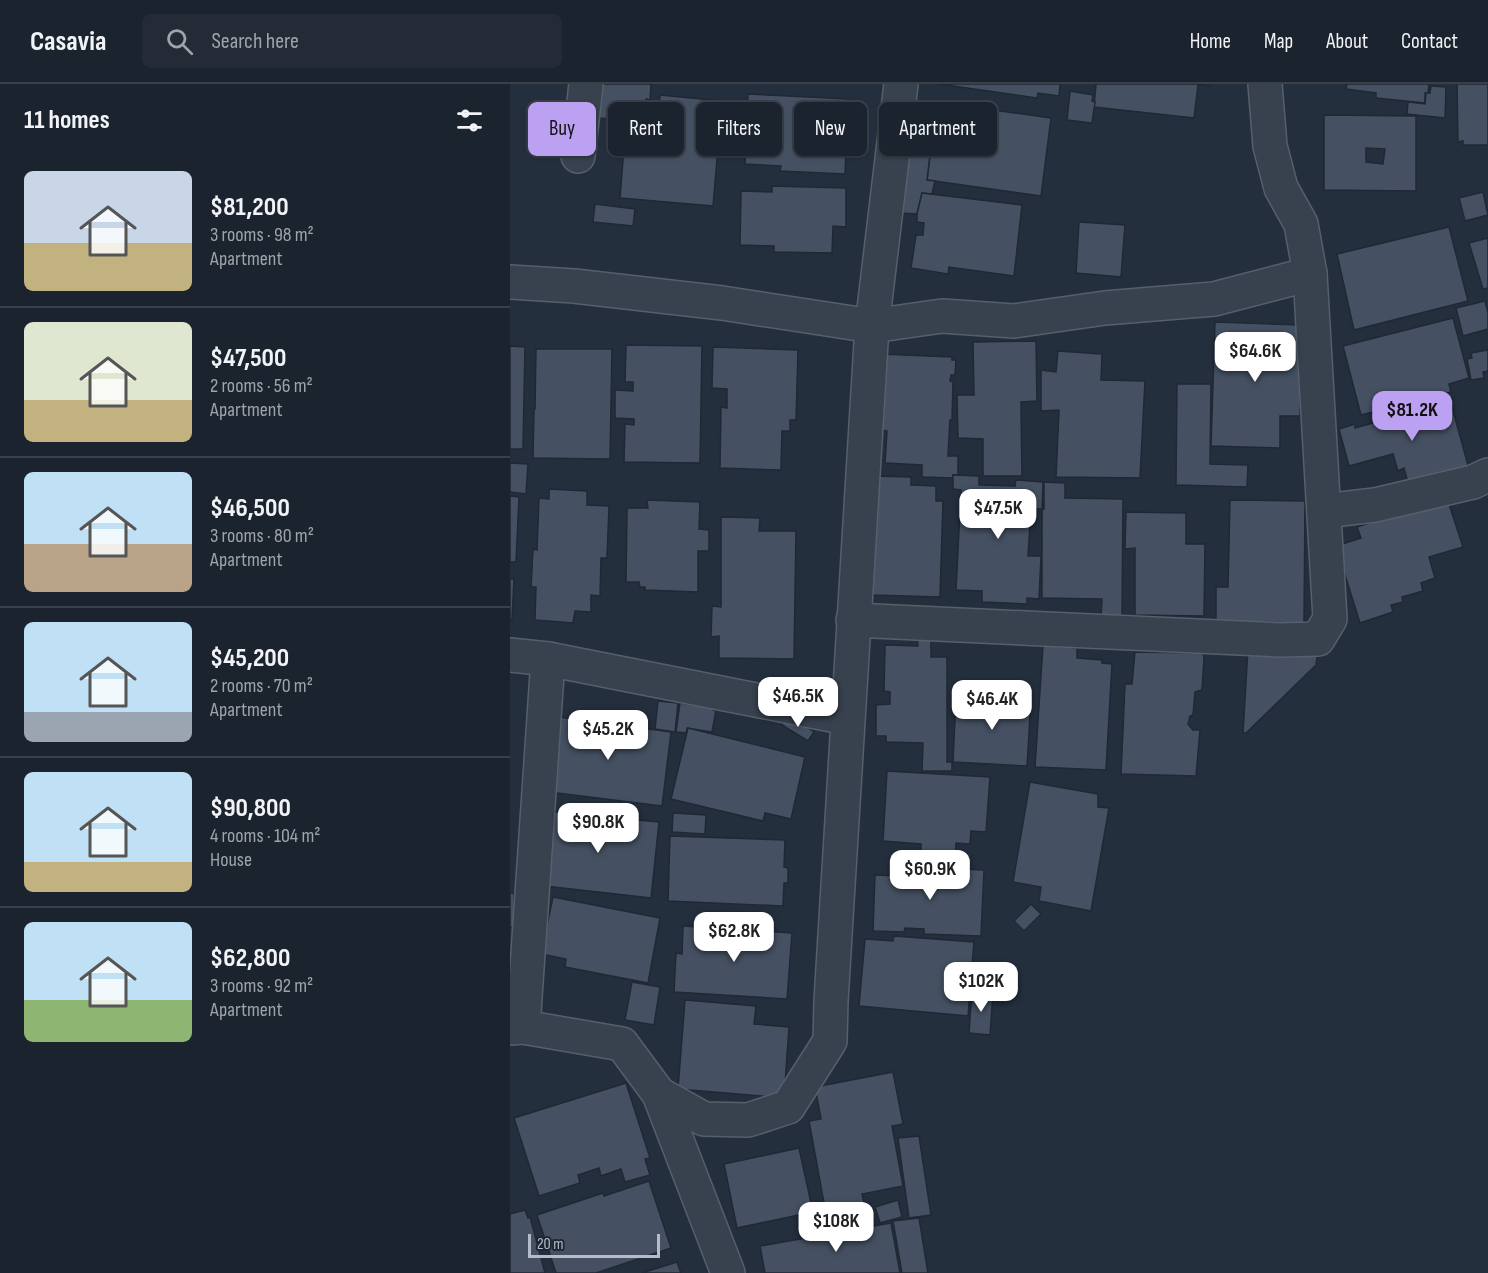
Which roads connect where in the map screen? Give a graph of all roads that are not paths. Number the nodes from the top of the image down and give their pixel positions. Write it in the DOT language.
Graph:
graph roads {
  1 [pos="586,84"];
  2 [pos="901,84"];
  3 [pos="1265,84"];
  4 [pos="584,102"];
  5 [pos="1310,274"];
  6 [pos="510,282"];
  7 [pos="872,326"];
  8 [pos="1488,475"];
  9 [pos="1323,511"];
  10 [pos="853,620"];
  11 [pos="510,655"];
  12 [pos="548,658"];
  13 [pos="847,718"];
  14 [pos="517,1028"];
  15 [pos="659,1094"];
  16 [pos="728,1273"];
  1 -- 4 [label="street"];
  2 -- 7 [label="street"];
  3 -- 5 [label="street"];
  5 -- 7 [label="street"];
  5 -- 9 [label="street"];
  6 -- 7 [label="street"];
  7 -- 10 [label="street"];
  8 -- 9 [label="street"];
  9 -- 10 [label="street"];
  10 -- 13 [label="street"];
  11 -- 12 [label="street"];
  12 -- 13 [label="street"];
  12 -- 14 [label="street"];
  13 -- 15 [label="street"];
  14 -- 15 [label="street"];
  15 -- 16 [label="street"];
}
